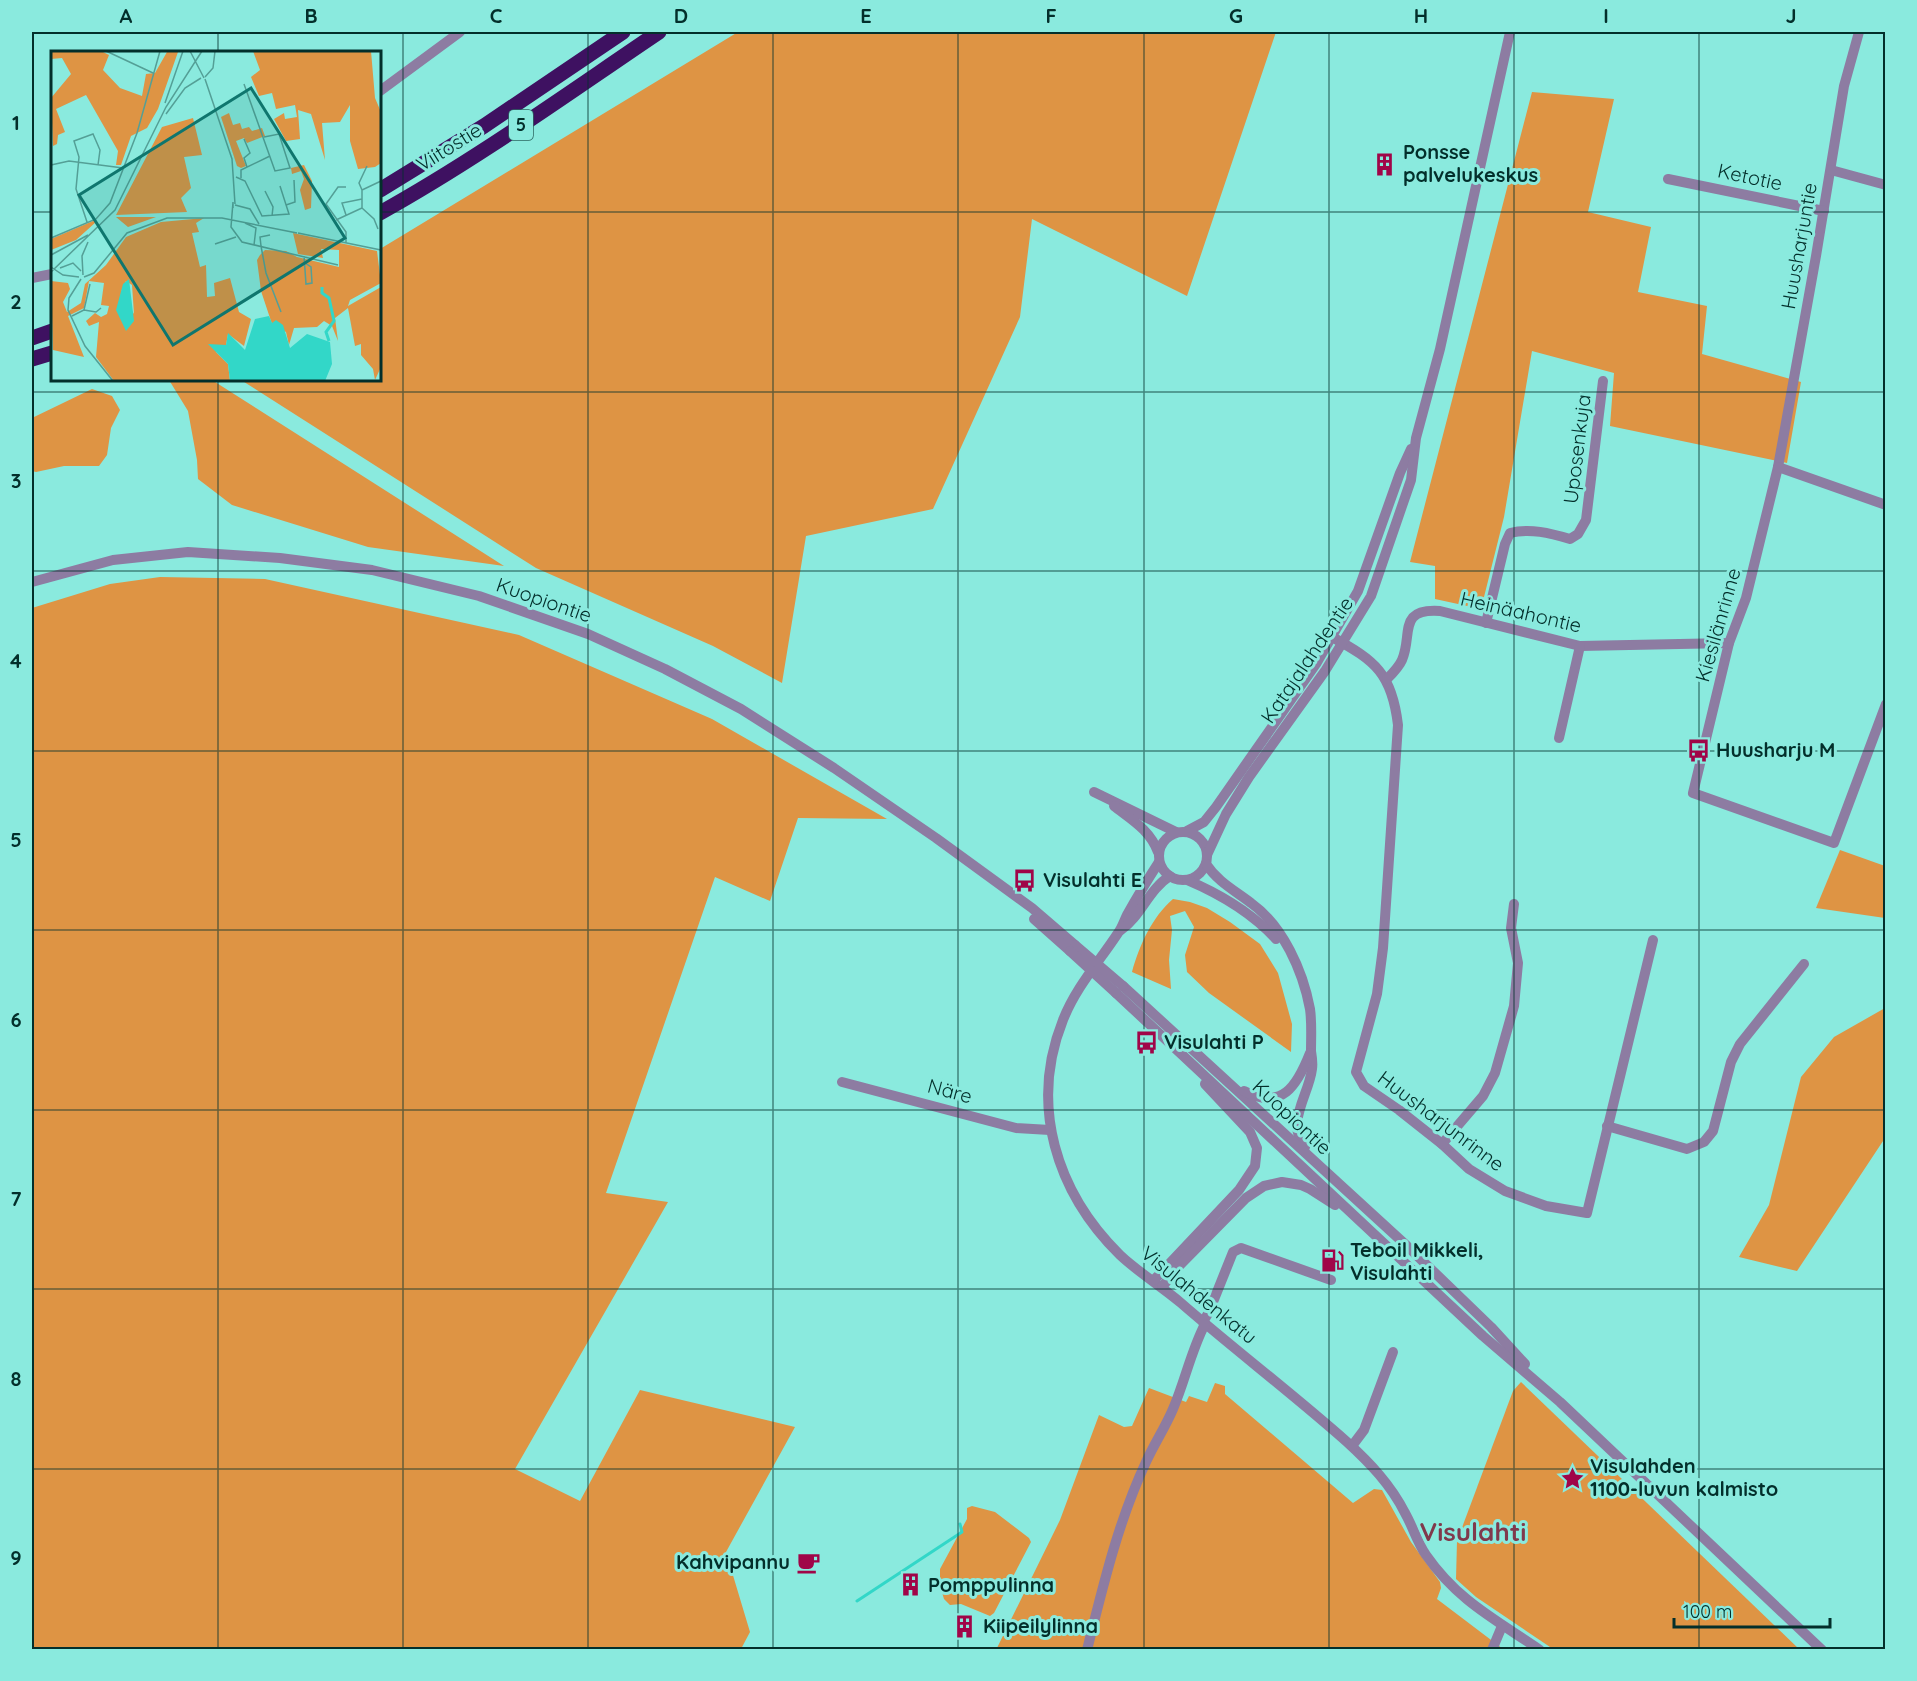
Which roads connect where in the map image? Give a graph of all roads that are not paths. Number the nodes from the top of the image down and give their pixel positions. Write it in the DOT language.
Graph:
graph roads {
  1 [pos="460,32"];
  2 [pos="623,32"];
  3 [pos="659,32"];
  4 [pos="1510,32"];
  5 [pos="1859,32"];
  6 [pos="381,90"];
  7 [pos="1831,170"];
  8 [pos="1668,179"];
  9 [pos="1886,185"];
  10 [pos="381,189"];
  11 [pos="1824,211"];
  12 [pos="381,212"];
  13 [pos="51,274"];
  14 [pos="32,278"];
  15 [pos="51,331"];
  16 [pos="32,338"];
  17 [pos="51,353"];
  18 [pos="32,360"];
  19 [pos="1603,381"];
  20 [pos="1416,438"];
  21 [pos="1778,467"];
  22 [pos="1886,505"];
  23 [pos="32,582"];
  24 [pos="1486,623"];
  25 [pos="1332,637"];
  26 [pos="1343,643"];
  27 [pos="1729,643"];
  28 [pos="1580,646"];
  29 [pos="1387,679"];
  30 [pos="1886,704"];
  31 [pos="1559,738"];
  32 [pos="1182,831"];
  33 [pos="1158,857"];
  34 [pos="1206,860"];
  35 [pos="1170,876"];
  36 [pos="1187,880"];
  37 [pos="1514,904"];
  38 [pos="1121,930"];
  39 [pos="1653,940"];
  40 [pos="1290,953"];
  41 [pos="1804,964"];
  42 [pos="1119,989"];
  43 [pos="1190,1047"];
  44 [pos="1311,1050"];
  45 [pos="1180,1054"];
  46 [pos="842,1082"];
  47 [pos="1607,1126"];
  48 [pos="1050,1131"];
  49 [pos="1442,1144"];
  50 [pos="1331,1177"];
  51 [pos="1390,1248"];
  52 [pos="1331,1280"];
  53 [pos="1158,1284"];
  54 [pos="1204,1323"];
  55 [pos="1393,1352"];
  56 [pos="1560,1402"];
  57 [pos="1352,1446"];
  58 [pos="1502,1626"];
  59 [pos="1087,1650"];
  60 [pos="1492,1650"];
  61 [pos="1539,1650"];
  62 [pos="1822,1650"];
  1 -- 6 [label="street"];
  2 -- 10 [label="highway, Viitostie / 5"];
  3 -- 12 [label="highway, Viitostie / 5"];
  4 -- 20 [label="street, Katajalahdentie"];
  5 -- 7 [label="street, Huusharjuntie"];
  7 -- 9 [label="street"];
  7 -- 11 [label="street, Huusharjuntie"];
  8 -- 11 [label="street, Ketotie"];
  11 -- 21 [label="street, Huusharjuntie"];
  13 -- 14 [label="street"];
  15 -- 16 [label="highway"];
  17 -- 18 [label="highway"];
  19 -- 24 [label="street, Uposenkuja"];
  20 -- 25 [label="street, Katajalahdentie"];
  20 -- 26 [label="street, Katajalahdentie"];
  21 -- 22 [label="street"];
  21 -- 27 [label="street, Kiesilänrinne"];
  23 -- 42 [label="street, Kuopiontie, bridge"];
  24 -- 28 [label="street, Heinäahontie"];
  24 -- 29 [label="street, Heinäahontie"];
  25 -- 26 [label="street, Huusharjunrinne"];
  25 -- 32 [label="street, Katajalahdentie"];
  26 -- 29 [label="street, Huusharjunrinne"];
  26 -- 34 [label="street, Katajalahdentie"];
  27 -- 28 [label="street, Heinäahontie"];
  27 -- 30 [label="street, Kiesilänrinne"];
  28 -- 31 [label="street"];
  29 -- 49 [label="street, Huusharjunrinne"];
  32 -- 33 [label="street"];
  32 -- 33 [label="street"];
  32 -- 34 [label="street"];
  33 -- 35 [label="street"];
  33 -- 38 [label="street, Visulahdenkatu"];
  34 -- 36 [label="street"];
  34 -- 40 [label="street"];
  35 -- 36 [label="street"];
  35 -- 38 [label="street, Visulahdenkatu"];
  36 -- 40 [label="street"];
  37 -- 49 [label="street"];
  38 -- 48 [label="street, Visulahdenkatu"];
  39 -- 47 [label="street, Huusharjunrinne"];
  40 -- 44 [label="street"];
  41 -- 47 [label="street"];
  42 -- 43 [label="street, Kuopiontie"];
  42 -- 45 [label="street, Kuopiontie"];
  43 -- 44 [label="street"];
  43 -- 50 [label="street, Kuopiontie"];
  44 -- 50 [label="street"];
  45 -- 51 [label="street, Kuopiontie"];
  45 -- 53 [label="street"];
  46 -- 48 [label="street, Näre"];
  47 -- 49 [label="street, Huusharjunrinne"];
  48 -- 53 [label="street, Visulahdenkatu"];
  50 -- 56 [label="street, Kuopiontie"];
  51 -- 53 [label="street"];
  51 -- 56 [label="street, Kuopiontie"];
  52 -- 54 [label="street"];
  53 -- 54 [label="street, Visulahdenkatu"];
  54 -- 57 [label="street, Visulahdenkatu"];
  54 -- 59 [label="street"];
  55 -- 57 [label="street"];
  56 -- 62 [label="street, Kuopiontie"];
  57 -- 58 [label="street, Visulahdenkatu"];
  58 -- 60 [label="street"];
  58 -- 61 [label="street, Visulahdenkatu"];
}
